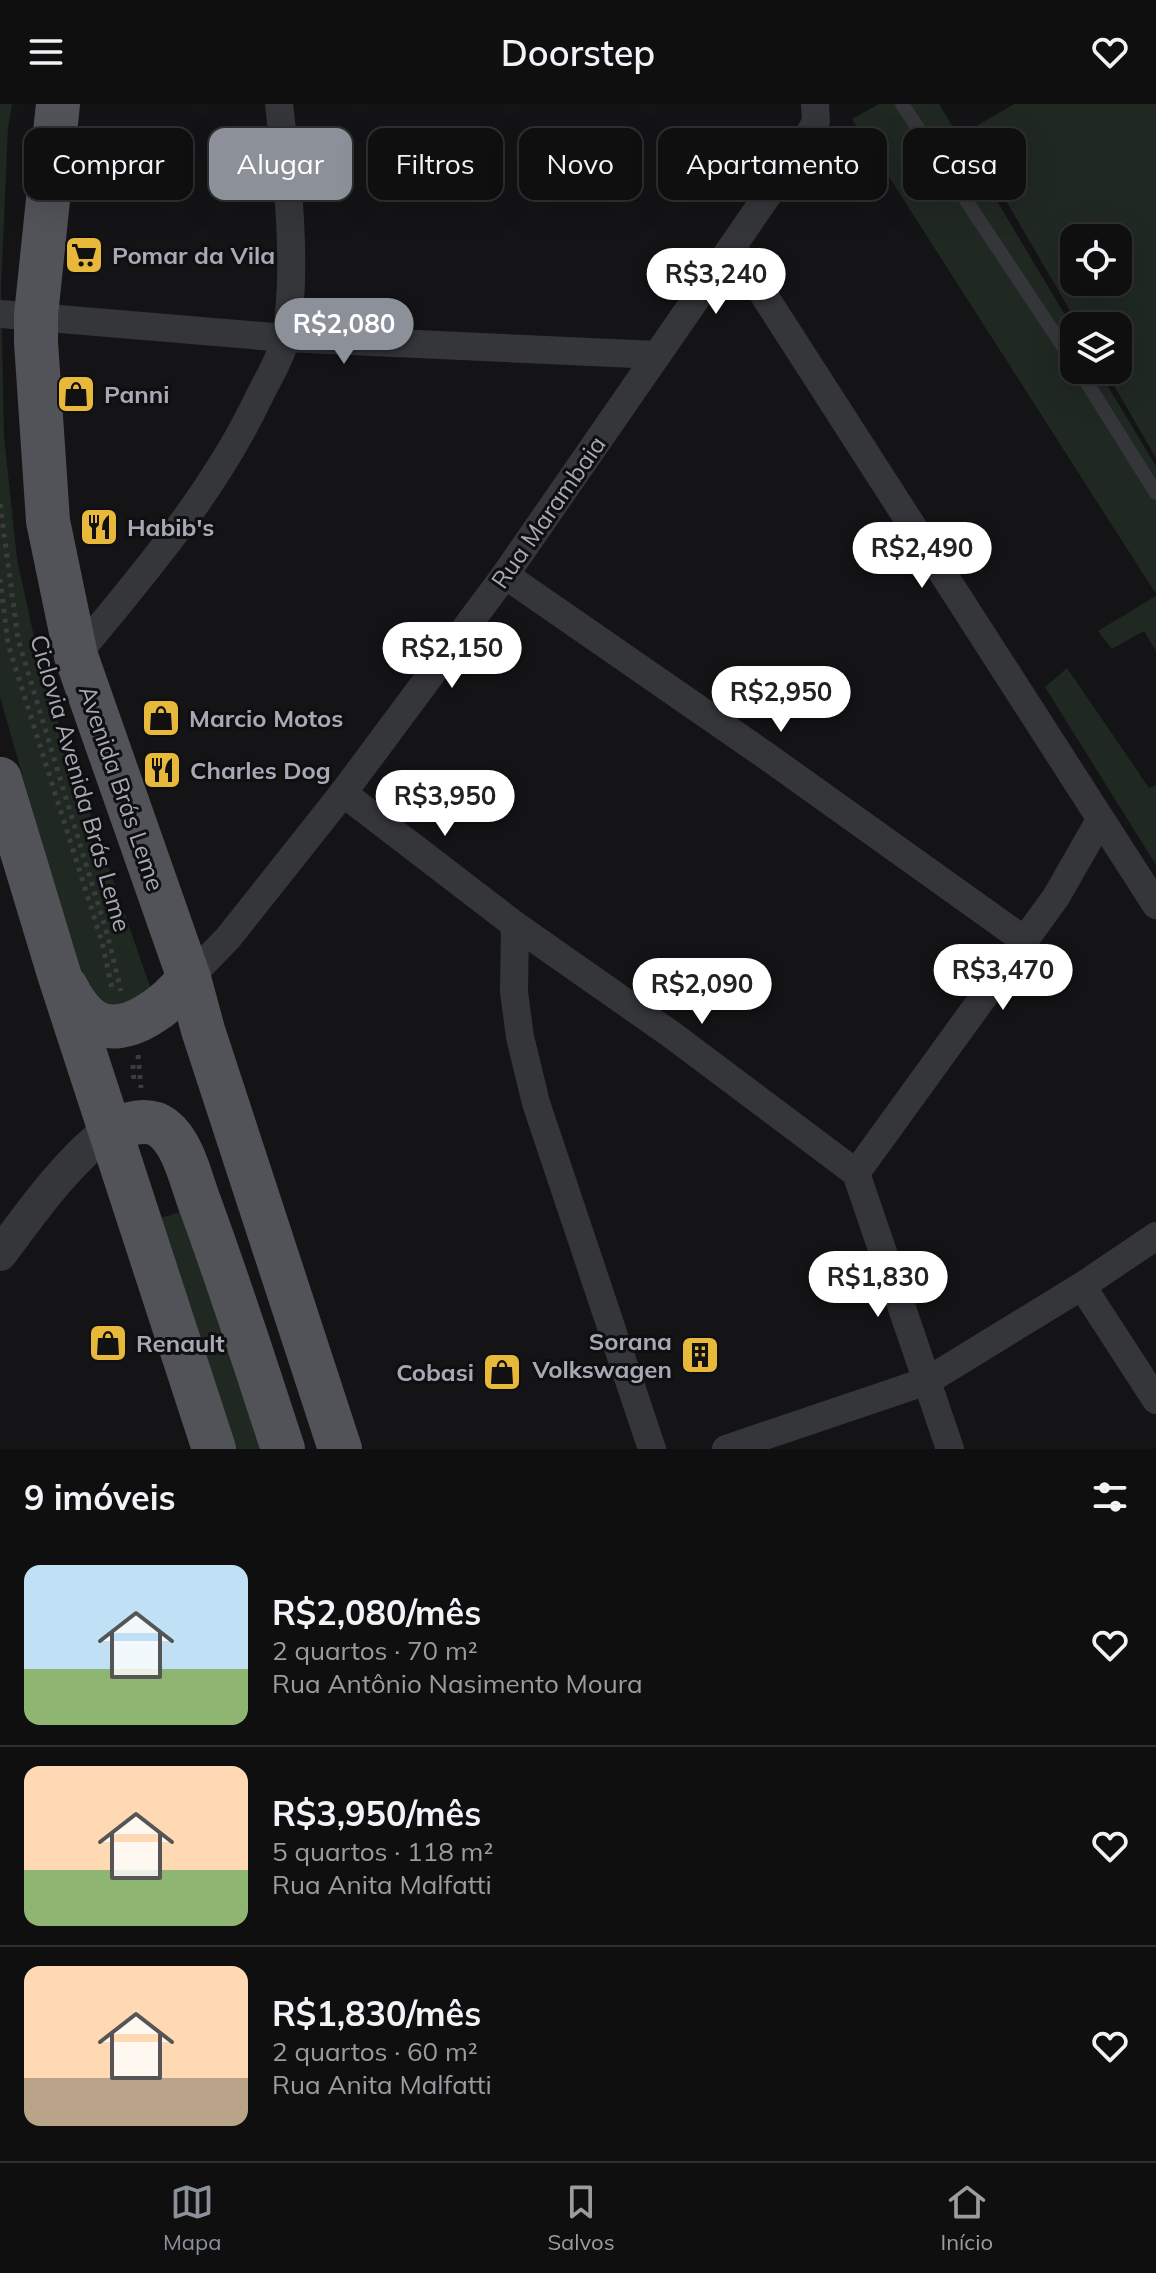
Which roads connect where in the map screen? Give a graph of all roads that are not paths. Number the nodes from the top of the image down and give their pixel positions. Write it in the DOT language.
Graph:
graph roads {
  1 [pos="279,104"];
  2 [pos="902,104"];
  3 [pos="820,105"];
  4 [pos="56,107"];
  5 [pos="733,247"];
  6 [pos="18,315"];
  7 [pos="285,338"];
  8 [pos="1060,342"];
  9 [pos="657,355"];
  10 [pos="1088,384"];
  11 [pos="1156,493"];
  12 [pos="505,575"];
  13 [pos="76,656"];
  14 [pos="0,779"];
  15 [pos="343,793"];
  16 [pos="1100,820"];
  17 [pos="1156,905"];
  18 [pos="515,925"];
  19 [pos="1024,940"];
  20 [pos="59,974"];
  21 [pos="189,978"];
  22 [pos="110,1129"];
  23 [pos="856,1173"];
  24 [pos="1156,1236"];
  25 [pos="2,1248"];
  26 [pos="1082,1286"];
  27 [pos="927,1381"];
  28 [pos="1156,1400"];
  29 [pos="214,1449"];
  30 [pos="283,1449"];
  31 [pos="340,1449"];
  32 [pos="652,1449"];
  33 [pos="726,1449"];
  34 [pos="950,1449"];
  1 -- 7 [label="street"];
  2 -- 8 [label="lane"];
  3 -- 5 [label="street, Rua Marambaia"];
  4 -- 6 [label="main road, Avenida Brás Leme"];
  5 -- 9 [label="street, Rua Marambaia"];
  5 -- 16 [label="street"];
  6 -- 7 [label="street"];
  6 -- 13 [label="main road, Avenida Brás Leme"];
  7 -- 9 [label="street"];
  7 -- 13 [label="street"];
  9 -- 12 [label="street, Rua Marambaia"];
  10 -- 11 [label="lane"];
  12 -- 15 [label="street, Rua Marambaia"];
  12 -- 19 [label="street"];
  13 -- 21 [label="main road, Avenida Brás Leme"];
  14 -- 20 [label="main road"];
  15 -- 18 [label="street"];
  15 -- 21 [label="street, Rua Marambaia"];
  16 -- 17 [label="street"];
  16 -- 19 [label="street"];
  18 -- 23 [label="street"];
  18 -- 32 [label="street"];
  19 -- 23 [label="street"];
  20 -- 21 [label="main road"];
  20 -- 22 [label="main road"];
  21 -- 31 [label="main road, Avenida Brás Leme"];
  22 -- 25 [label="street"];
  22 -- 29 [label="main road"];
  22 -- 30 [label="main road"];
  23 -- 27 [label="street"];
  24 -- 26 [label="street"];
  26 -- 27 [label="street"];
  26 -- 28 [label="street"];
  27 -- 33 [label="street"];
  27 -- 34 [label="street"];
}
